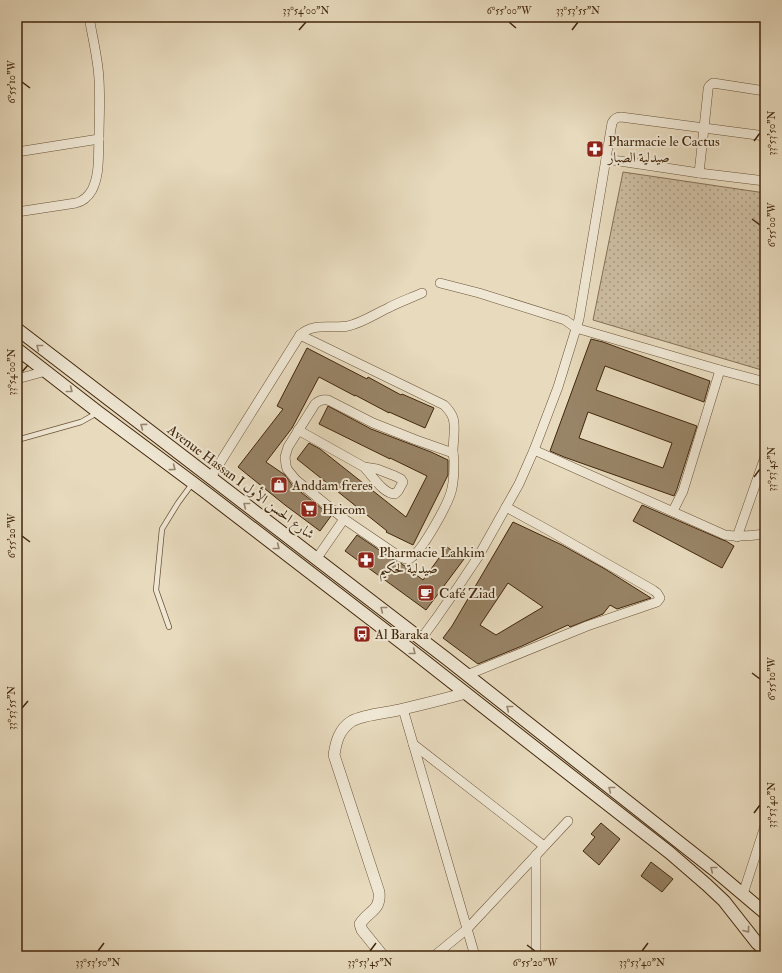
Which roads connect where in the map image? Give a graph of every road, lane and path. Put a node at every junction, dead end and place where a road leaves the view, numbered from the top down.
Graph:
1 (89, 17) edge
2 (765, 91) edge
3 (704, 128) junction
4 (765, 136) edge
5 (99, 139) junction
6 (17, 152) edge
7 (606, 159) junction
8 (699, 173) junction
9 (765, 181) edge
10 (17, 212) edge
11 (440, 283) dead end
12 (422, 293) dead end
13 (576, 328) junction
14 (17, 329) edge
15 (300, 334) junction
16 (17, 349) edge
17 (720, 370) junction
18 (46, 371) junction
19 (17, 379) edge
20 (765, 382) edge
21 (98, 412) junction
22 (298, 430) junction
23 (17, 440) edge
24 (534, 450) junction
25 (453, 453) junction
26 (765, 457) edge
27 (364, 467) dead end
28 (211, 477) junction
29 (193, 483) junction
30 (506, 507) junction
31 (673, 511) junction
32 (344, 519) junction
33 (765, 534) edge
34 (737, 537) junction
35 (317, 558) junction
36 (170, 627) dead end
37 (421, 639) junction
38 (467, 675) junction
39 (466, 693) junction
40 (403, 709) junction
41 (413, 744) junction
42 (568, 821) dead end
43 (765, 826) edge
44 (544, 846) junction
45 (536, 854) junction
46 (743, 894) junction
47 (730, 908) junction
48 (765, 913) edge
49 (467, 929) junction
50 (765, 950) edge
51 (383, 956) edge
52 (434, 956) edge
53 (475, 956) edge
54 (536, 956) edge

1 - 5 street
2 - 3 street
3 - 4 street
3 - 7 street
3 - 8 street
5 - 6 street
5 - 10 street
7 - 8 street
7 - 13 street
8 - 9 street
11 - 13 street
12 - 15 street
13 - 17 street
13 - 24 street
28 -> 14 main road, Avenue Hassan I شارع الحسن الأول
15 - 25 street
15 - 28 street
16 - 18 main road
17 - 20 street
17 - 31 street
18 - 19 street
18 -> 21 main road
21 - 23 lane
21 -> 29 main road
22 - 25 street
22 - 27 street
22 - 32 street
24 - 30 street
24 - 31 street
25 - 32 street
26 - 34 street
35 -> 28 main road, Avenue Hassan I شارع الحسن الأول
29 - 36 lane
29 -> 39 main road
30 - 37 street
30 - 38 street
31 - 34 street
32 - 35 street
33 - 34 street
37 -> 35 main road, Avenue Hassan I شارع الحسن الأول
37 - 38 main road, Avenue Hassan I شارع الحسن الأول
46 -> 38 main road, Avenue Hassan I شارع الحسن الأول
39 - 40 street
39 - 47 main road
40 - 41 street
40 - 51 street
41 - 44 street
41 - 49 street
42 - 44 street
43 - 46 street
44 - 45 street
45 - 49 street
45 - 54 street
46 - 47 main road
46 - 48 main road, Avenue Hassan I شارع الحسن الأول
47 -> 50 main road
49 - 52 street
49 - 53 street

